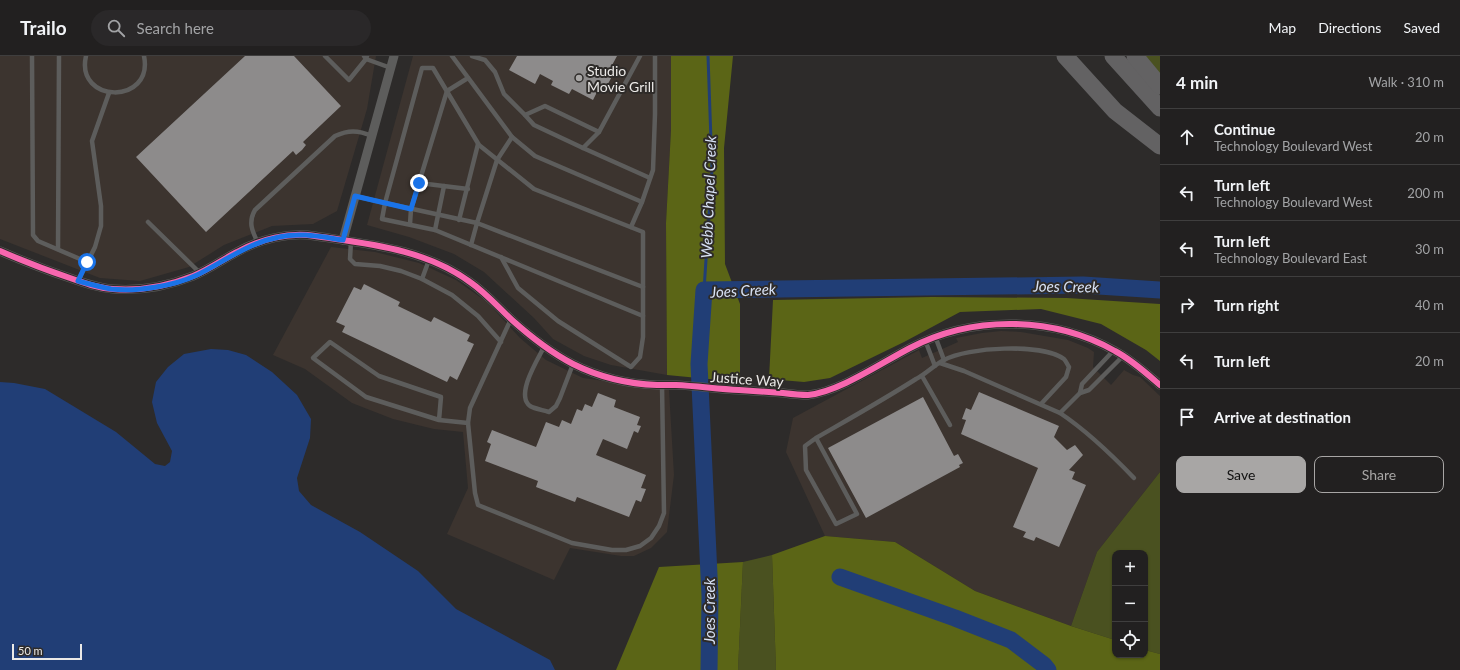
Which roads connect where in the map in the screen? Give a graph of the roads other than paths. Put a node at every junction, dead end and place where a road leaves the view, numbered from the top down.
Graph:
1 (32, 56) edge
2 (59, 56) edge
3 (86, 56) edge
4 (144, 56) edge
5 (325, 56) edge
6 (394, 56) edge
7 (452, 56) edge
8 (472, 56) edge
9 (640, 56) edge
10 (655, 56) edge
11 (1065, 56) edge
12 (1080, 56) edge
13 (1113, 56) edge
14 (1135, 56) edge
15 (366, 57) edge
16 (391, 68) junction
17 (468, 78) junction
18 (1160, 86) edge
19 (446, 91) junction
20 (109, 93) junction
21 (1160, 108) edge
22 (525, 115) junction
23 (599, 132) junction
24 (372, 136) junction
25 (512, 137) junction
26 (478, 144) junction
27 (1160, 145) edge
28 (583, 148) junction
29 (497, 160) junction
30 (650, 178) junction
31 (419, 183) junction
32 (444, 186) junction
33 (468, 189) junction
34 (355, 196) junction
35 (642, 202) junction
36 (385, 203) junction
37 (411, 209) junction
38 (439, 214) junction
39 (459, 220) junction
40 (148, 222) dead end
41 (477, 223) junction
42 (410, 224) junction
43 (631, 227) junction
44 (435, 230) junction
45 (347, 241) junction
46 (258, 243) junction
47 (471, 245) junction
48 (58, 249) junction
49 (0, 251) edge
50 (501, 257) junction
51 (429, 260) junction
52 (87, 262) junction
53 (200, 273) junction
54 (422, 279) junction
55 (78, 281) junction
56 (642, 286) junction
57 (642, 316) junction
58 (511, 319) junction
59 (935, 336) junction
60 (925, 340) junction
61 (501, 342) junction
62 (544, 347) junction
63 (1114, 350) junction
64 (1123, 356) junction
65 (942, 361) junction
66 (573, 364) junction
67 (935, 366) junction
68 (922, 376) junction
69 (1160, 385) edge
70 (662, 386) junction
71 (1080, 393) junction
72 (1041, 404) junction
73 (1060, 413) junction
74 (439, 420) junction
75 (468, 423) junction
76 (950, 425) dead end
77 (816, 438) junction
78 (1134, 478) dead end

1 - 48 lane
2 - 48 lane
3 - 20 lane
4 - 20 lane
5 - 15 lane
6 - 16 street
7 - 17 lane
8 - 22 lane
9 - 23 lane
10 - 30 lane
11 - 27 highway
12 - 27 highway
13 - 21 highway
14 - 18 highway
15 - 16 lane
16 - 24 street
17 - 19 lane
17 - 25 lane
19 - 26 lane
19 - 31 lane
19 - 36 lane
20 - 52 lane
22 - 23 lane
22 - 28 lane
23 - 28 lane
24 - 34 street
24 - 46 lane
25 - 29 lane
25 - 35 lane
26 - 29 lane
26 - 33 lane
28 - 30 lane
29 - 41 lane
29 - 43 lane
30 - 35 lane
31 - 32 lane
31 - 37 lane
32 - 33 lane
32 - 38 lane
33 - 39 lane
34 - 36 lane
34 - 45 street
35 - 43 lane
36 - 37 lane
36 - 42 lane
37 - 38 lane
37 - 42 lane
38 - 39 lane
38 - 44 lane
39 - 41 lane
40 - 53 lane
41 - 47 lane
41 - 56 lane
42 - 44 lane
43 - 56 lane
44 - 47 lane
45 - 46 street, Justice Way
45 - 51 street, Justice Way
45 - 54 lane
46 - 53 street, Justice Way
47 - 50 lane
48 - 52 lane
49 - 55 street, Justice Way
50 - 57 lane
50 - 57 lane
51 - 54 lane
51 - 58 street, Justice Way
52 - 55 lane
53 - 55 street, Justice Way
54 - 61 lane
56 - 57 lane
58 - 61 lane
58 - 62 street, Justice Way
59 - 60 street, Justice Way
59 - 63 street, Justice Way
59 - 65 lane
60 - 67 lane
60 - 70 street, Justice Way
61 - 75 lane
62 - 66 street, Justice Way
62 - 66 lane
63 - 64 street, Justice Way
63 - 71 lane
64 - 69 street, Justice Way
64 - 71 lane
65 - 67 lane
65 - 72 lane
65 - 72 lane
66 - 70 street, Justice Way
67 - 68 lane
68 - 76 lane
68 - 77 lane
70 - 75 lane
71 - 73 lane
72 - 73 lane
73 - 78 lane
74 - 74 lane
74 - 75 lane
77 - 77 lane

